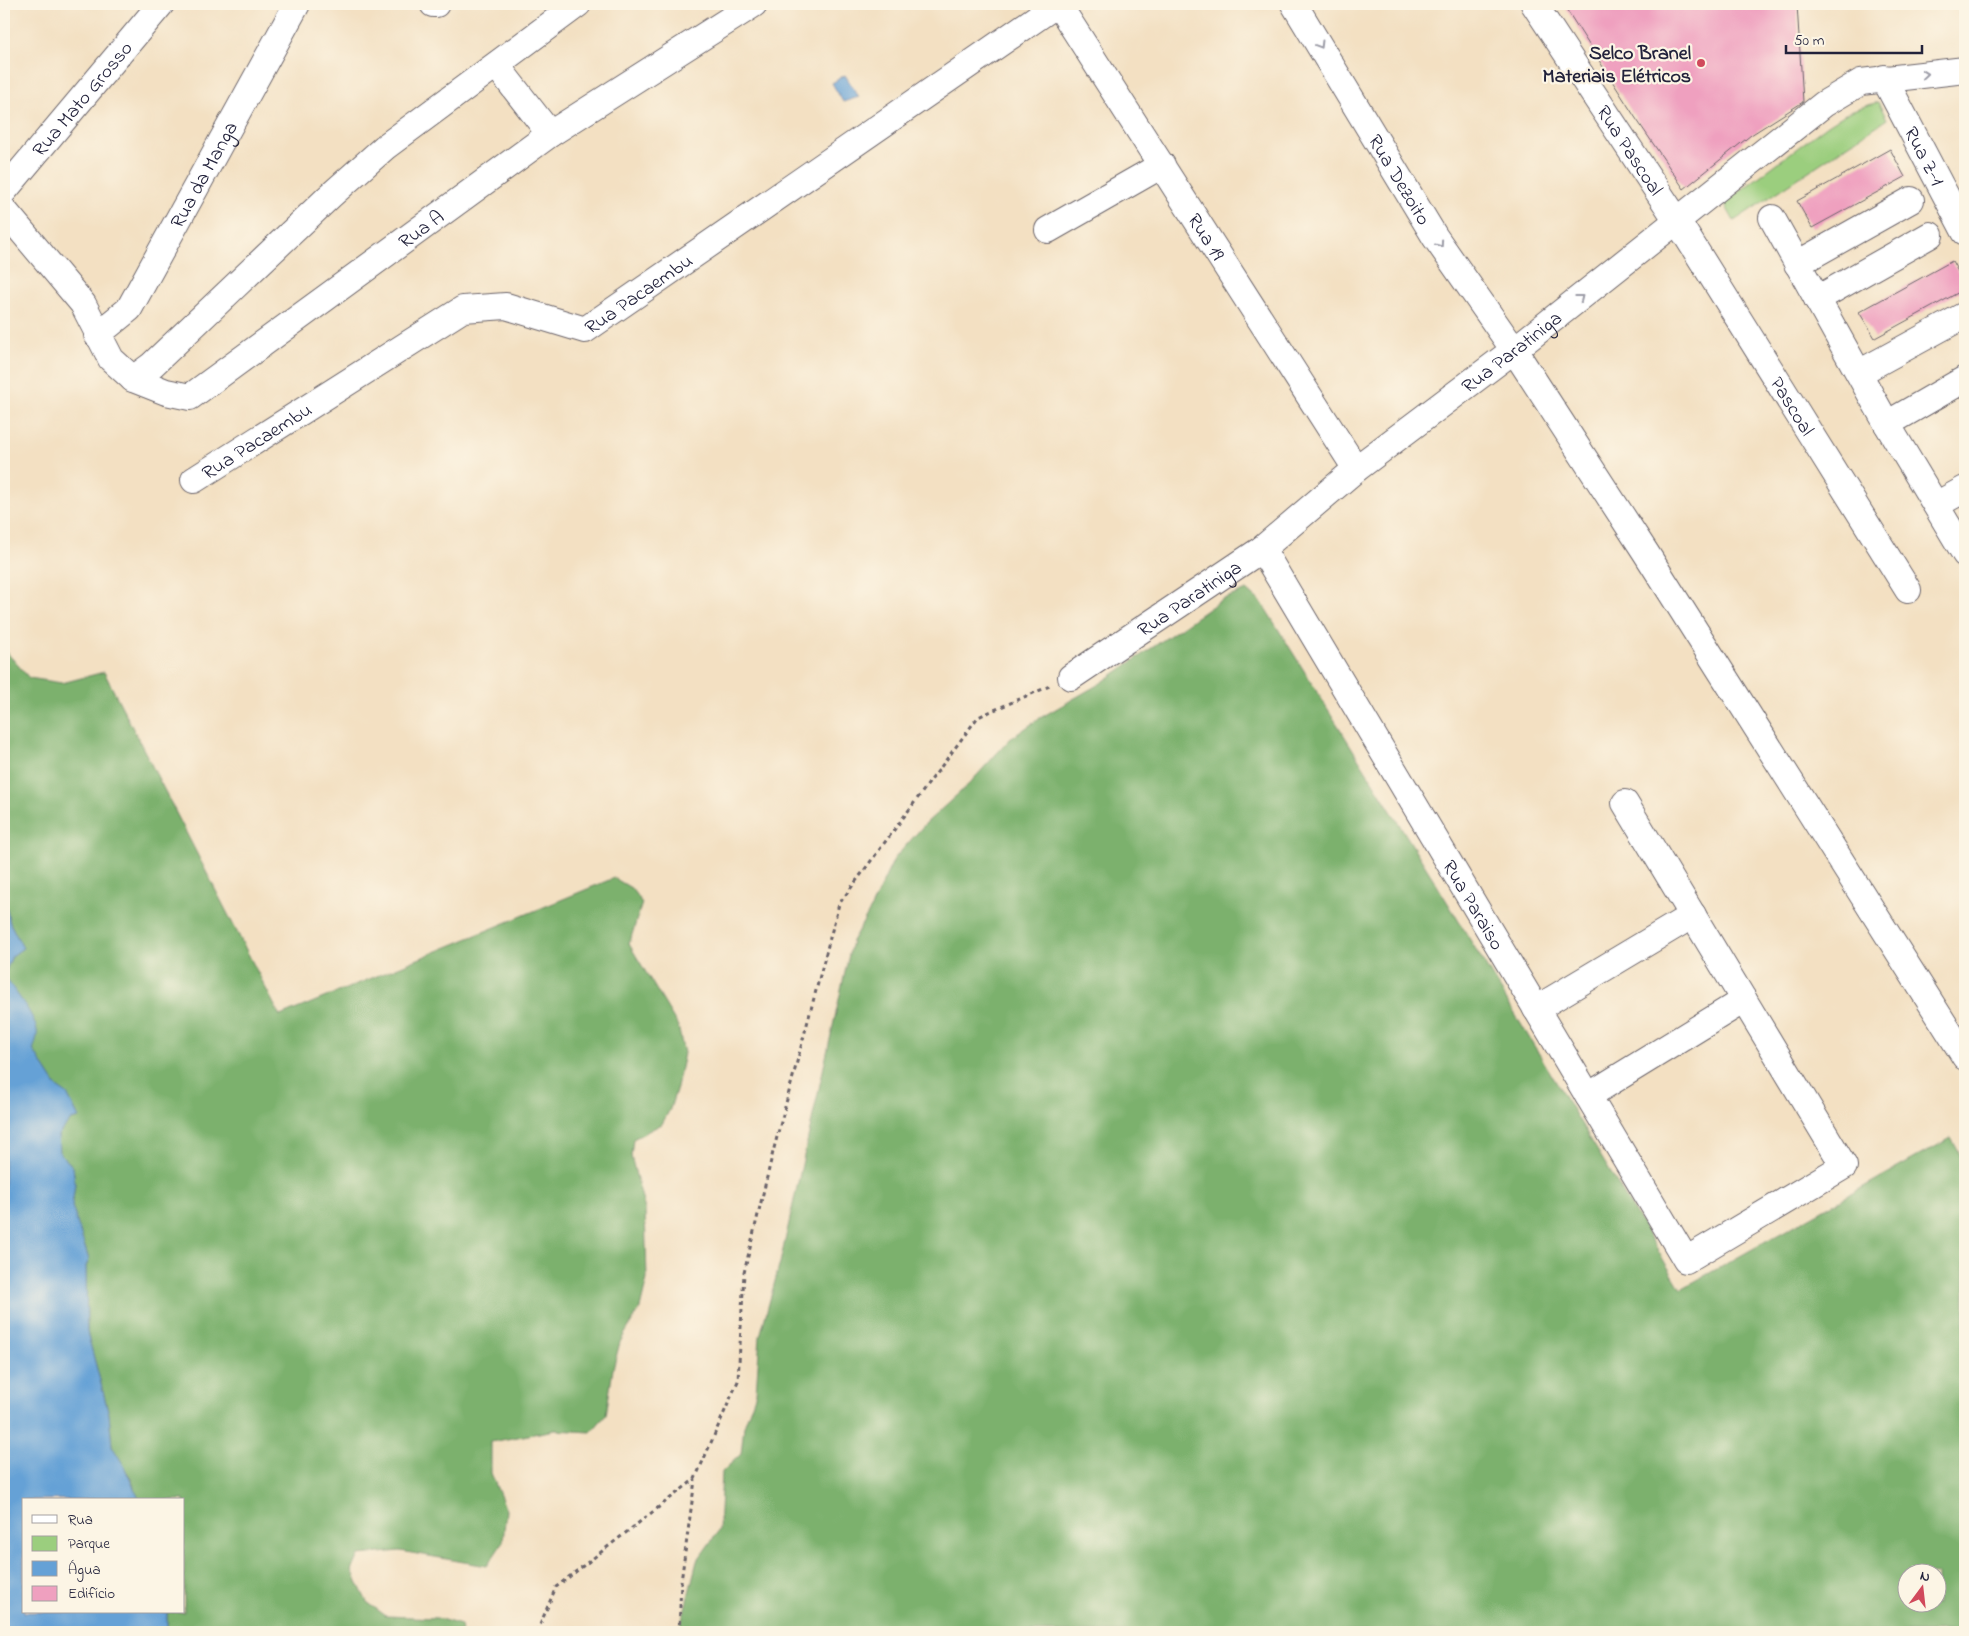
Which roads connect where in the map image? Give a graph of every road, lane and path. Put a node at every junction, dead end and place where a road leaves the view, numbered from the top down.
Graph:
1 (161, 4) edge
2 (297, 4) edge
3 (578, 4) edge
4 (754, 4) edge
5 (1058, 4) edge
6 (1294, 4) edge
7 (1534, 4) edge
8 (497, 66) junction
9 (1965, 70) edge
10 (1884, 78) junction
11 (550, 134) junction
12 (1162, 165) junction
13 (4, 191) edge
14 (1911, 200) dead end
15 (4, 210) edge
16 (1772, 218) dead end
17 (1678, 222) junction
18 (1048, 230) dead end
19 (1965, 232) edge
20 (1930, 235) dead end
21 (1797, 264) junction
22 (1817, 299) junction
23 (1965, 315) edge
24 (97, 335) junction
25 (1514, 350) junction
26 (1859, 373) junction
27 (133, 379) junction
28 (1965, 379) edge
29 (1887, 424) junction
30 (1356, 469) junction
31 (194, 480) dead end
32 (1965, 489) edge
33 (1936, 505) junction
34 (1262, 549) junction
35 (1965, 554) edge
36 (1908, 590) dead end
37 (1071, 677) joint
38 (1625, 803) dead end
39 (1692, 915) junction
40 (1744, 1000) junction
41 (1536, 1009) junction
42 (1965, 1057) edge
43 (1588, 1096) junction
44 (695, 1479) junction
45 (537, 1632) edge
46 (678, 1632) edge

1 - 13 street, Rua Mato Grosso
2 - 24 street, Rua da Manga
3 - 8 street
4 - 11 street, Rua A
5 - 12 street, Rua 19
5 - 31 street, Rua Pacaembu
6 -> 25 street, Rua Dezoito
7 - 17 street, Rua Pascoal
8 - 11 street
8 - 27 street
10 -> 9 street, Rua Paratiniga
10 - 17 street, Rua Paratiniga
10 - 19 street, Rua Z-1
11 - 27 street, Rua A
12 - 18 street
12 - 30 street, Rua 19
14 - 21 street
15 - 24 street, Rua A
16 - 21 street
25 -> 17 street, Rua Paratiniga
17 - 36 street, Pascoal
20 - 22 street
21 - 22 street
22 - 26 street
23 - 26 street
24 - 27 street, Rua A
25 - 30 street, Rua Paratiniga
25 - 42 street, Rua Dezoito
26 - 29 street
28 - 29 street
29 - 33 street
30 - 34 street, Rua Paratiniga
32 - 33 street
33 - 35 street
34 - 37 street, Rua Paratiniga
34 - 41 street, Rua Paraiso
37 - 44 path
38 - 39 street
39 - 40 street
39 - 41 street
40 - 43 street
40 - 43 street, Rua Paraiso
41 - 43 street, Rua Paraiso
44 - 45 path
44 - 46 path

